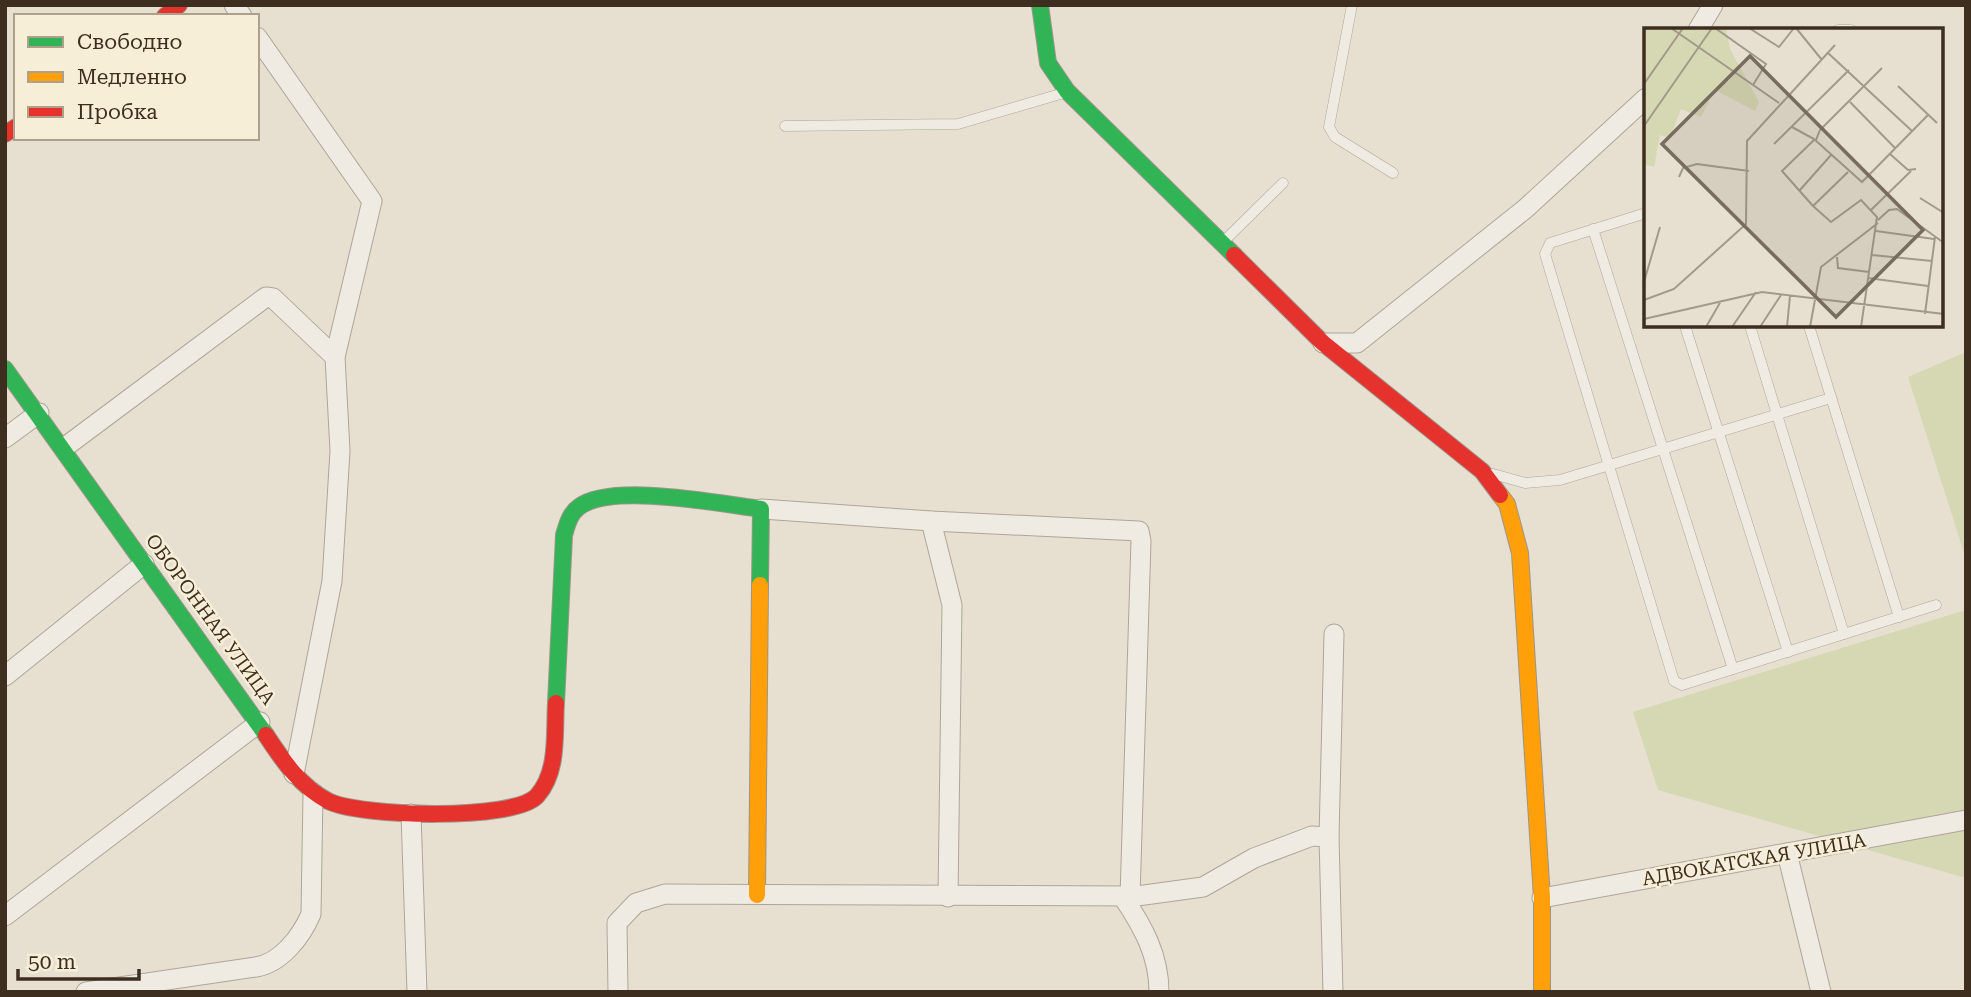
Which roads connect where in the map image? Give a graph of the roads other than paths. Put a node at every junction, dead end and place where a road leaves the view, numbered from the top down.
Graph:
1 (1040, 5) edge
2 (1352, 5) edge
3 (1713, 5) edge
4 (1699, 28) edge
5 (259, 40) edge
6 (1067, 92) junction
7 (1644, 100) edge
8 (785, 126) dead end
9 (1393, 173) dead end
10 (1283, 183) dead end
11 (1644, 213) edge
12 (1593, 229) junction
13 (1222, 244) junction
14 (1685, 327) edge
15 (1750, 327) edge
16 (1809, 327) edge
17 (1323, 343) junction
18 (335, 357) junction
19 (5, 369) edge
20 (1831, 398) junction
21 (39, 413) junction
22 (1777, 414) junction
23 (1719, 432) junction
24 (5, 438) edge
25 (65, 447) junction
26 (1663, 449) junction
27 (1609, 467) junction
28 (1482, 471) junction
29 (761, 509) junction
30 (931, 522) junction
31 (144, 564) junction
32 (1936, 605) dead end
33 (1899, 617) junction
34 (1334, 634) dead end
35 (1844, 634) junction
36 (1788, 652) junction
37 (1733, 669) junction
38 (5, 676) edge
39 (260, 722) junction
40 (294, 774) junction
41 (313, 793) junction
42 (411, 814) junction
43 (1966, 820) edge
44 (1329, 837) junction
45 (1787, 853) junction
46 (757, 895) junction
47 (948, 897) junction
48 (1127, 897) junction
49 (1542, 898) junction
50 (5, 916) edge
51 (86, 992) edge
52 (416, 992) edge
53 (618, 992) edge
54 (1159, 992) edge
55 (1333, 992) edge
56 (1542, 992) edge
57 (1821, 992) edge

1 - 6 street
2 - 9 lane
3 - 4 street
5 - 18 street
6 - 8 lane
6 - 13 street
7 - 17 street
10 - 13 lane
11 - 12 lane
12 - 26 lane
12 - 27 lane
13 - 17 street
14 - 23 lane
15 - 22 lane
16 - 20 lane
17 - 28 street
18 - 25 street
18 - 40 street
19 - 21 street, ОБОРОННАЯ УЛИЦА
20 - 22 lane
20 - 33 lane
21 - 24 street
21 - 25 street, ОБОРОННАЯ УЛИЦА
22 - 23 lane
22 - 35 lane
23 - 26 lane
23 - 36 lane
25 - 31 street, ОБОРОННАЯ УЛИЦА
26 - 27 lane
26 - 37 lane
27 - 28 lane
27 - 37 lane
28 - 49 street
29 - 30 street
29 - 42 street, ОБОРОННАЯ УЛИЦА
29 - 46 street
30 - 47 street
30 - 48 street
31 - 38 street
31 - 39 street, ОБОРОННАЯ УЛИЦА
32 - 33 lane
33 - 35 lane
34 - 44 street
35 - 36 lane
36 - 37 lane
39 - 40 street, ОБОРОННАЯ УЛИЦА
39 - 50 street
40 - 41 street, ОБОРОННАЯ УЛИЦА
41 - 42 street, ОБОРОННАЯ УЛИЦА
41 - 51 street
42 - 52 street
43 - 45 street, АДВОКАТСКАЯ УЛИЦА
44 - 48 street
44 - 55 street
45 - 49 street, АДВОКАТСКАЯ УЛИЦА
45 - 57 street
46 - 47 street
46 - 53 street
47 - 48 street
48 - 54 street
49 - 56 street

